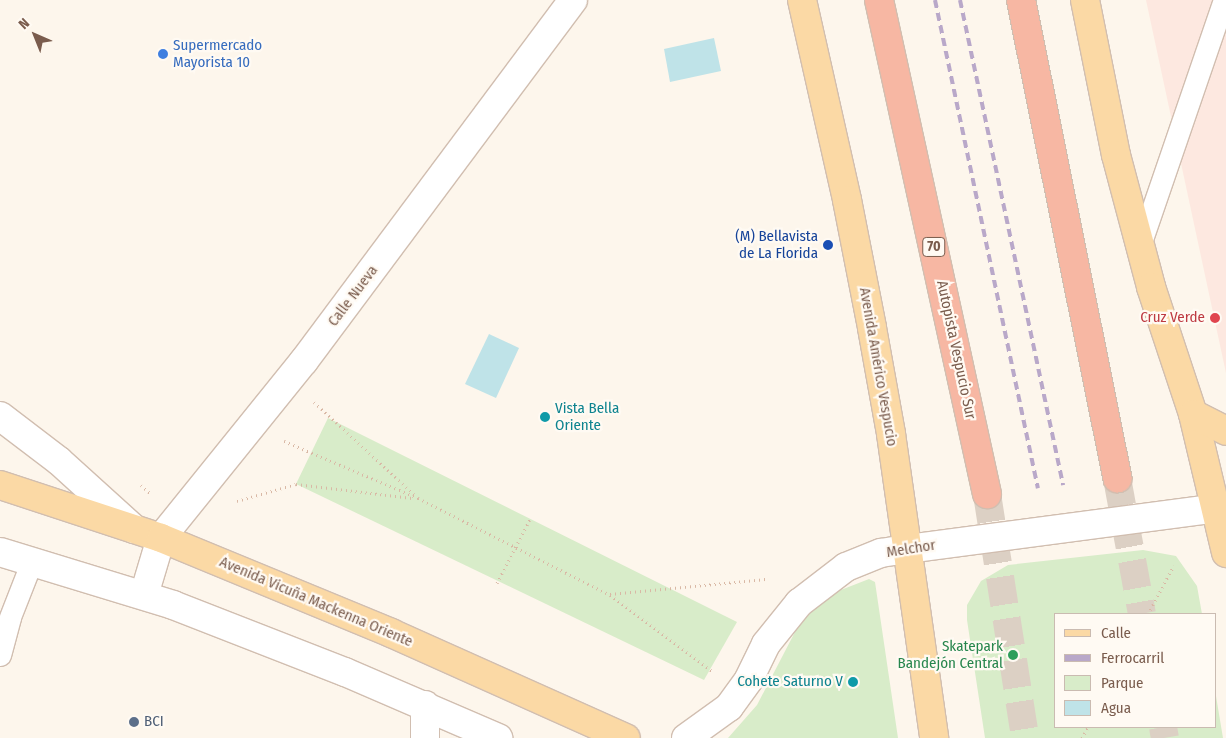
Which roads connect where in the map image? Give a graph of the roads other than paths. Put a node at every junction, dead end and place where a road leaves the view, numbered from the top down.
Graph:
1 (573, 0) edge
2 (802, 0) edge
3 (879, 0) edge
4 (1021, 0) edge
5 (1084, 0) edge
6 (1224, 0) edge
7 (1140, 245) junction
8 (1193, 414) junction
9 (0, 416) edge
10 (1226, 432) edge
11 (1117, 478) tunnel mouth
12 (0, 485) edge
13 (987, 494) tunnel mouth
14 (1221, 508) edge
15 (134, 529) junction
16 (161, 538) junction
17 (907, 549) junction
18 (0, 552) edge
19 (1226, 553) edge
20 (32, 561) junction
21 (144, 595) junction
22 (0, 655) edge
23 (425, 705) junction
24 (425, 738) edge
25 (498, 738) edge
26 (626, 738) edge
27 (686, 738) edge
28 (934, 738) edge

1 - 16 street, Calle Nueva
2 - 17 main road, Avenida Américo Vespucio
3 - 13 highway, Autopista Vespucio Sur / 70
4 - 11 highway
5 - 7 main road
6 - 7 lane
7 - 8 main road
8 - 10 main road
8 - 14 main road
9 - 15 street
12 - 15 main road, Avenida Vicuña Mackenna Oriente
14 - 17 street, Melchor
14 - 19 main road
15 - 16 main road, Avenida Vicuña Mackenna Oriente
16 - 21 street, Calle Nueva
16 - 26 main road, Avenida Vicuña Mackenna Oriente
17 - 27 street, Melchor
17 - 28 main road, Avenida Américo Vespucio
18 - 20 street
20 - 21 street
20 - 22 lane
21 - 23 street
23 - 24 street
23 - 25 street

